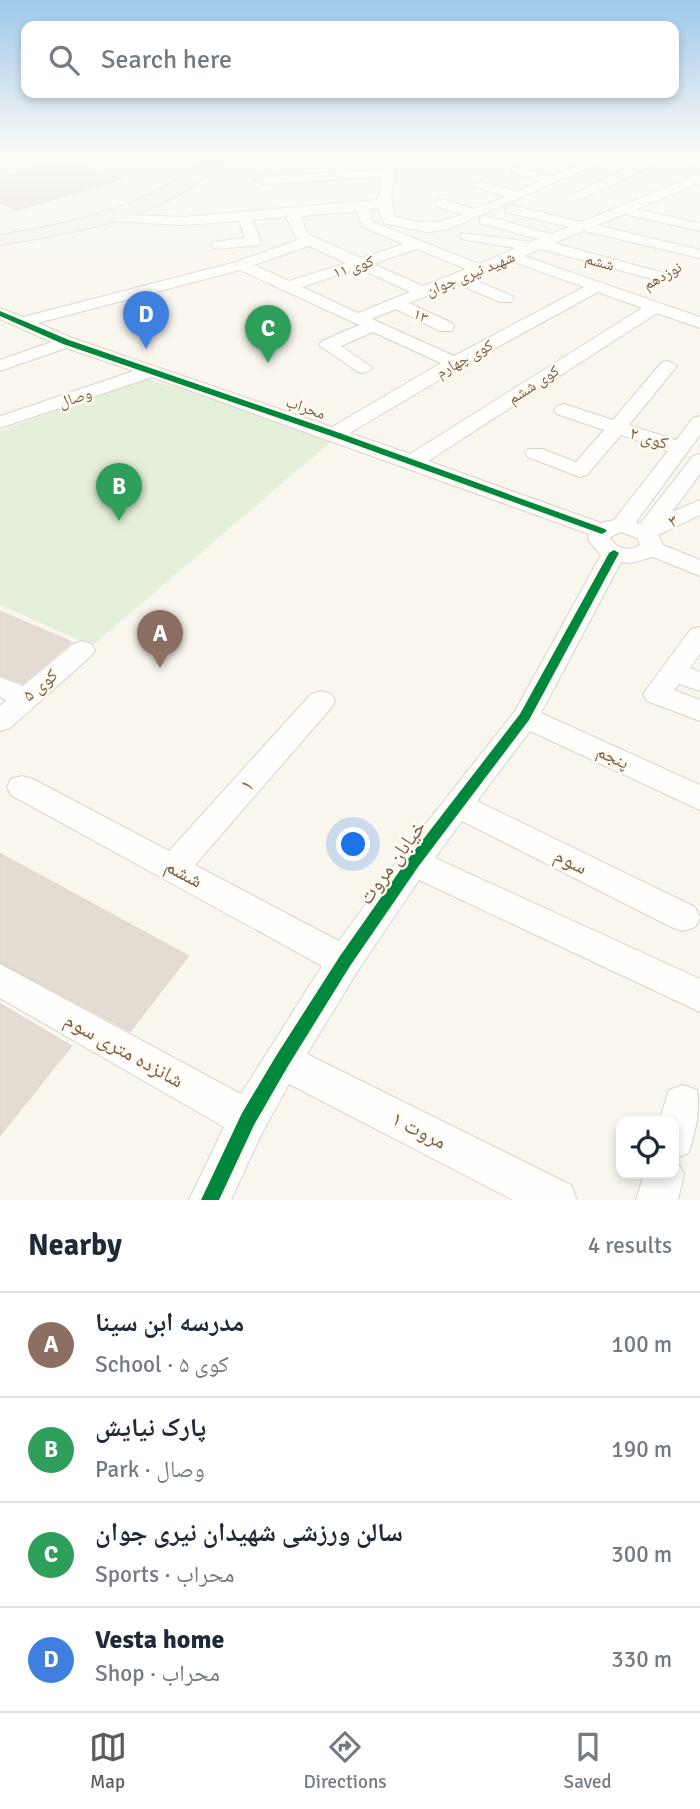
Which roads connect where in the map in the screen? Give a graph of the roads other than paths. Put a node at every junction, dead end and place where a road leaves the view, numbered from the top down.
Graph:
1 (103, 210) edge
2 (129, 210) edge
3 (270, 210) edge
4 (314, 210) edge
5 (363, 210) edge
6 (385, 210) edge
7 (460, 210) edge
8 (496, 210) edge
9 (535, 210) edge
10 (574, 210) edge
11 (623, 210) joint
12 (291, 212) junction
13 (271, 214) junction
14 (109, 217) junction
15 (244, 217) junction
16 (480, 217) junction
17 (604, 218) junction
18 (407, 225) junction
19 (57, 227) junction
20 (581, 227) junction
21 (700, 227) edge
22 (0, 232) edge
23 (386, 232) junction
24 (466, 236) dead end
25 (0, 240) edge
26 (309, 240) junction
27 (542, 243) junction
28 (218, 245) dead end
29 (416, 245) junction
30 (699, 254) edge
31 (510, 257) junction
32 (602, 262) junction
33 (359, 264) junction
34 (241, 265) junction
35 (479, 269) junction
36 (669, 270) junction
37 (457, 278) junction
38 (572, 278) junction
39 (289, 286) junction
40 (596, 287) junction
41 (423, 292) junction
42 (623, 296) junction
43 (506, 299) dead end
44 (396, 303) junction
45 (655, 307) junction
46 (7, 318) edge
47 (365, 323) junction
48 (695, 324) edge
49 (446, 327) dead end
50 (66, 342) junction
51 (455, 363) junction
52 (0, 366) edge
53 (668, 366) dead end
54 (364, 368) dead end
55 (150, 372) junction
56 (564, 410) dead end
57 (0, 422) edge
58 (700, 422) edge
59 (617, 428) junction
60 (334, 434) junction
61 (681, 448) junction
62 (535, 453) dead end
63 (700, 460) edge
64 (412, 462) junction
65 (700, 507) edge
66 (612, 536) junction
67 (648, 540) junction
68 (700, 569) edge
69 (700, 635) edge
70 (82, 650) dead end
71 (673, 671) junction
72 (700, 682) edge
73 (12, 692) edge
74 (321, 701) dead end
75 (700, 711) edge
76 (525, 717) junction
77 (0, 721) edge
78 (22, 787) dead end
79 (700, 797) edge
80 (458, 805) junction
81 (413, 863) junction
82 (173, 868) junction
83 (683, 917) dead end
84 (345, 961) junction
85 (0, 980) edge
86 (700, 996) edge
87 (282, 1061) junction
88 (248, 1119) junction
89 (663, 1179) edge
90 (209, 1200) edge
91 (556, 1200) edge
92 (657, 1200) edge

1 - 19 main road
2 - 14 main road
3 - 13 street
4 - 12 street
5 - 23 street
6 - 18 street
7 - 16 street
8 - 16 street
9 - 20 street
10 - 17 street
11 - 17 street, شهید نیری جوان
11 - 21 street
12 - 13 street
12 - 26 street
13 - 15 street
14 - 15 street
14 - 19 main road
15 - 28 street
16 - 18 street
16 - 27 street
17 - 20 street, شهید نیری جوان
18 - 23 street
19 - 22 main road
19 - 25 main road
20 - 27 street, شهید نیری جوان
20 - 30 street
23 - 29 street
24 - 27 street
26 - 33 street
26 - 34 street
27 - 31 street, شهید نیری جوان
27 - 32 street, ششم
29 - 33 street, کوی ۱۱
29 - 35 street
30 - 36 street, نوزدهم
31 - 35 street, شهید نیری جوان
31 - 38 street
32 - 36 street, ششم
32 - 38 street
33 - 39 street, کوی ۱۱
33 - 41 street
34 - 39 street
34 - 46 street
35 - 37 street, شهید نیری جوان
36 - 42 street, نوزدهم
37 - 41 street, شهید نیری جوان
37 - 43 street
38 - 40 street
39 - 47 street
40 - 42 street
40 - 51 street, کوی چهارم
41 - 44 street, شهید نیری جوان
42 - 45 street
44 - 47 street, شهید نیری جوان
44 - 49 street, ۱۳
45 - 48 street
45 - 64 street, کوی ششم
46 - 50 street, محراب
47 - 51 street
47 - 54 street, شهید نیری جوان
50 - 52 street
50 - 55 street, محراب
51 - 60 street, کوی چهارم
53 - 59 street
55 - 57 street, وصال
55 - 60 street, محراب
56 - 59 street, کوی ۲
58 - 61 street, خیابان مروت
59 - 61 street, کوی ۲
59 - 62 street
60 - 64 street, محراب
61 - 66 street, خیابان مروت
63 - 67 street
64 - 66 street, محراب
65 - 67 street, ۳
66 - 67 street, محراب
66 - 76 street, خیابان مروت
67 - 68 street
69 - 71 street
70 - 73 street, کوی ۵
71 - 72 street
71 - 75 street
73 - 77 street, کوی ۵
74 - 82 street, ۱
76 - 79 street, پنجم
76 - 80 street, خیابان مروت
78 - 82 street, ششم
80 - 81 street, خیابان مروت
80 - 83 street, سوم
81 - 84 street, خیابان مروت
81 - 86 street
82 - 84 street, ششم
84 - 87 street, خیابان مروت
85 - 88 street, شانزده متری سوم
87 - 88 street, خیابان مروت
87 - 91 street, مروت ۱
88 - 90 street, خیابان مروت
89 - 92 street

